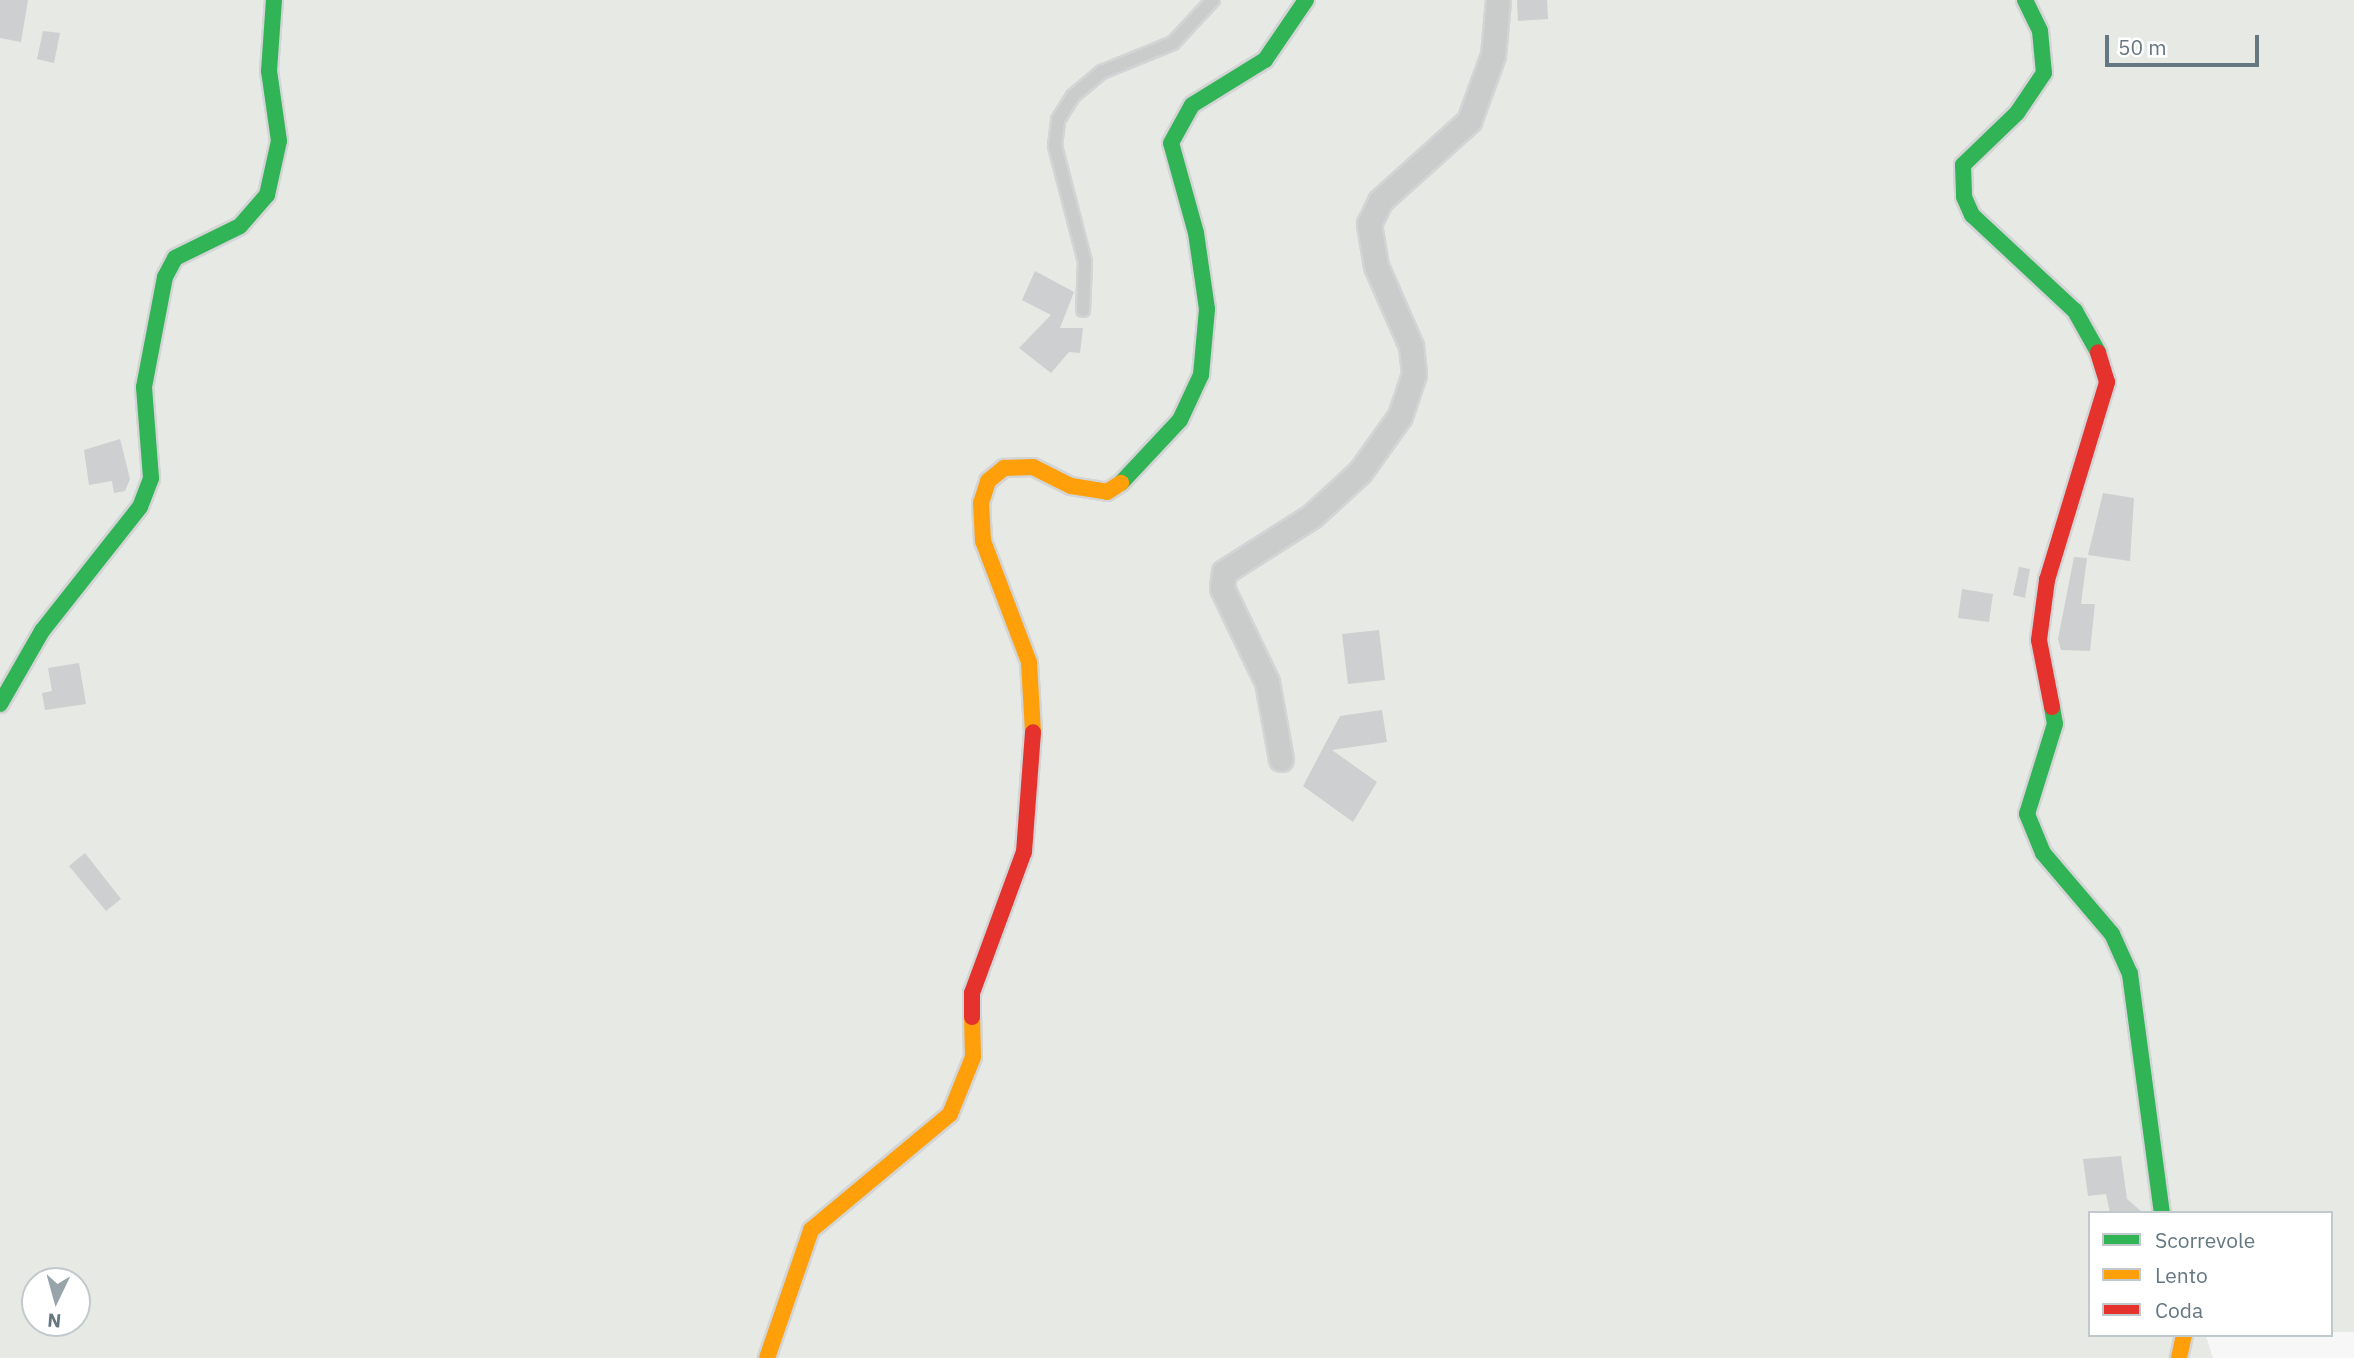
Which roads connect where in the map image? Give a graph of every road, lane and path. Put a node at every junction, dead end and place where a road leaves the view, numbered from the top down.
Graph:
1 (274, 0) edge
2 (1213, 0) edge
3 (1306, 0) edge
4 (1499, 0) edge
5 (2025, 0) edge
6 (1083, 310) dead end
7 (0, 704) edge
8 (1281, 759) dead end
9 (2162, 1211) edge
10 (2184, 1337) edge
11 (767, 1358) edge
12 (2179, 1358) edge

1 - 7 street
2 - 6 lane
3 - 11 street
4 - 8 street
5 - 9 street
10 - 12 street

